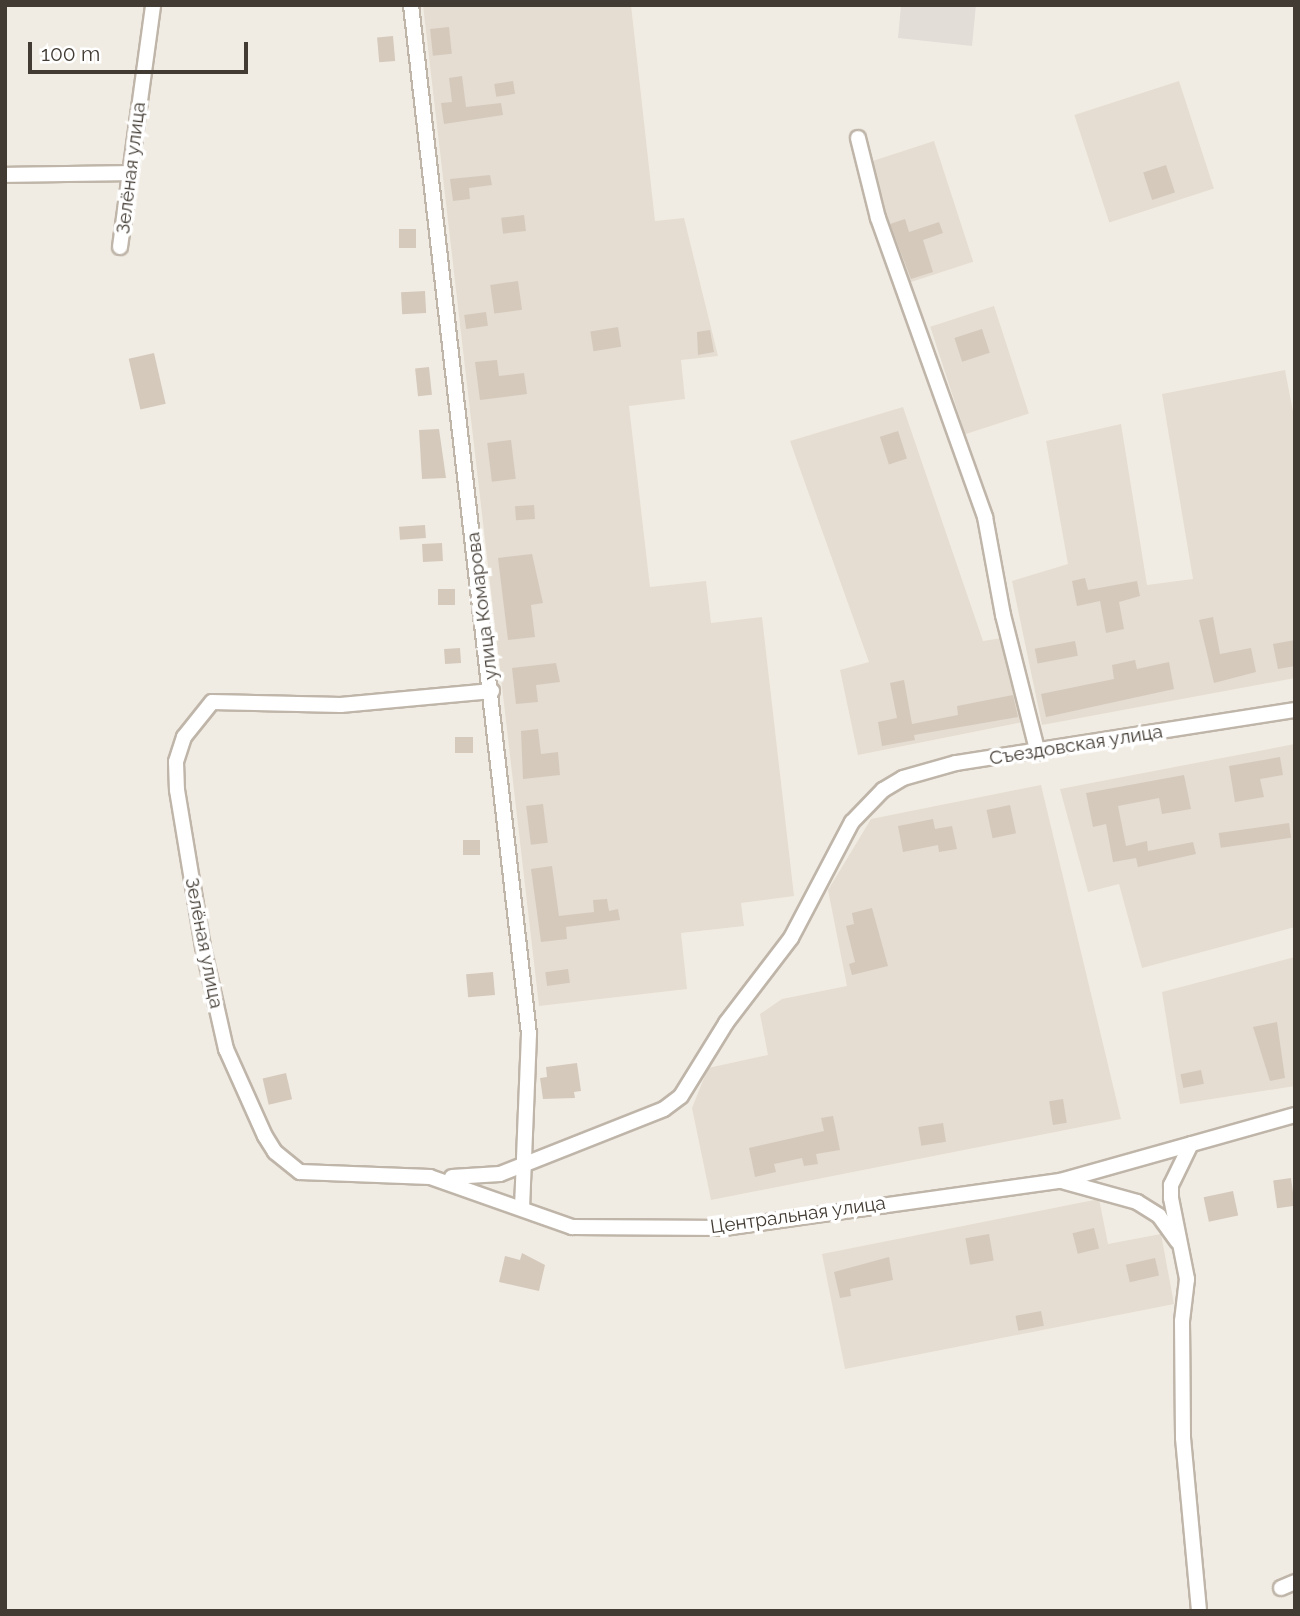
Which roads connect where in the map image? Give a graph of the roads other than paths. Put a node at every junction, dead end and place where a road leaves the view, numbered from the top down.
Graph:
1 (153, 5) edge
2 (411, 5) edge
3 (858, 138) dead end
4 (128, 173) junction
5 (5, 175) edge
6 (120, 247) dead end
7 (492, 691) junction
8 (1295, 710) edge
9 (1038, 753) junction
10 (1295, 1115) edge
11 (1191, 1144) junction
12 (524, 1161) junction
13 (300, 1172) joint
14 (430, 1177) junction
15 (1060, 1181) junction
16 (522, 1208) junction
17 (1183, 1248) junction
18 (1199, 1611) edge

1 - 4 street, Зелёная улица
2 - 7 street, улица Комарова
3 - 9 street
4 - 5 street
4 - 6 street, Зелёная улица
7 - 12 street, улица Комарова
7 - 13 street, Зелёная улица
8 - 9 street, Съездовская улица
9 - 12 street, Съездовская улица
10 - 11 street, Центральная улица
11 - 15 street, Центральная улица
11 - 17 street
12 - 14 street, Съездовская улица
12 - 16 street, улица Комарова
13 - 14 street, Центральная улица
14 - 16 street, Центральная улица
15 - 16 street, Центральная улица
15 - 17 street
17 - 18 street

